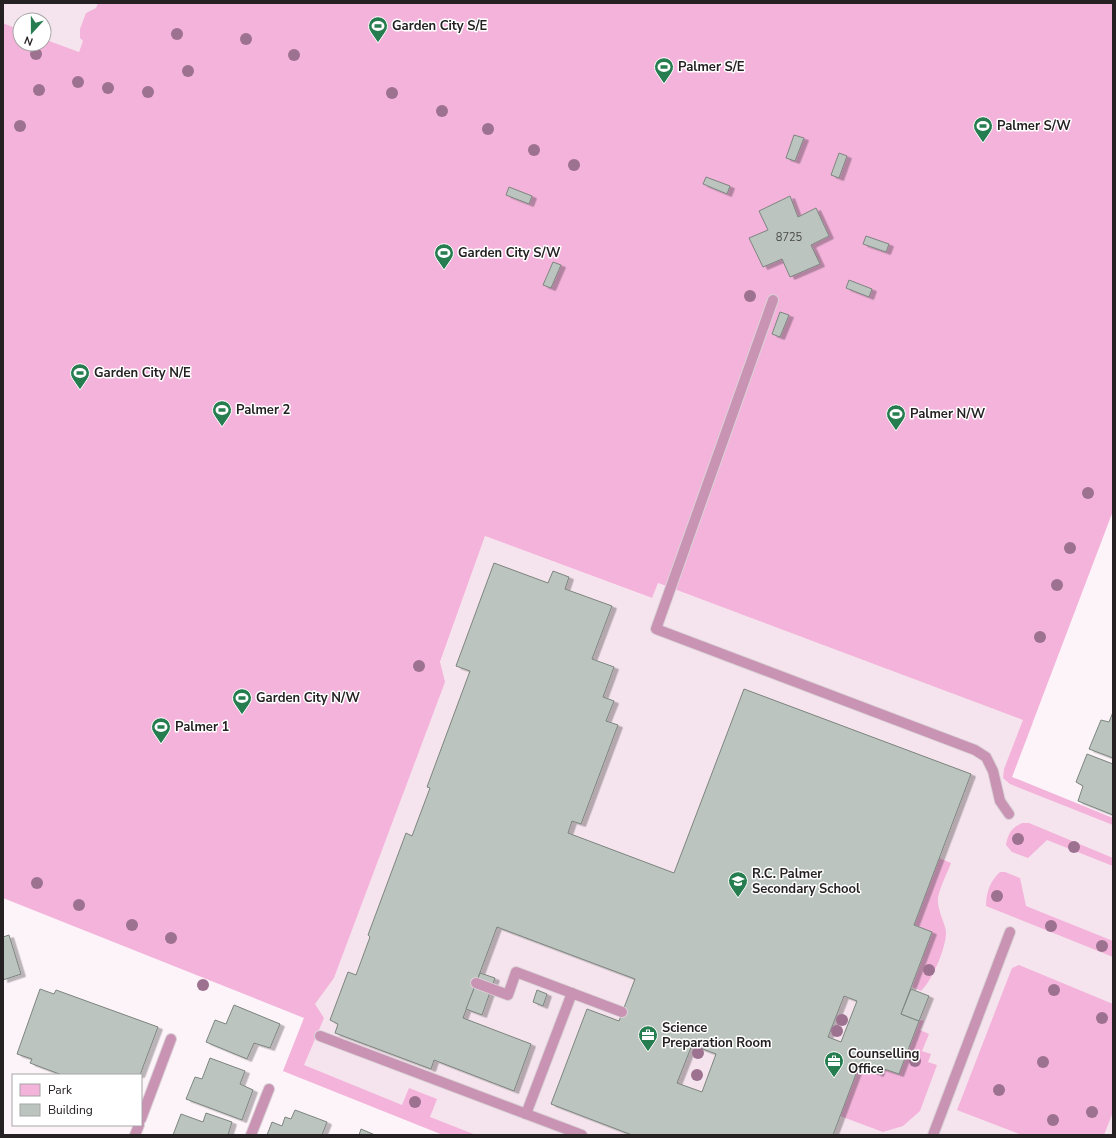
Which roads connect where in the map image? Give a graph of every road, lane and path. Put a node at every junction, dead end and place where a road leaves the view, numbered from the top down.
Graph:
1 (773, 300) dead end
2 (1010, 814) dead end
3 (1010, 932) dead end
4 (476, 983) dead end
5 (572, 993) junction
6 (622, 1012) dead end
7 (320, 1036) dead end
8 (171, 1039) dead end
9 (269, 1089) dead end
10 (526, 1114) junction
11 (142, 1115) edge
12 (251, 1135) edge
13 (582, 1135) edge
14 (933, 1135) edge

1 - 2 lane
3 - 14 lane
4 - 5 lane
5 - 6 lane
5 - 10 lane
7 - 10 lane
8 - 11 lane
9 - 12 lane
10 - 13 lane

